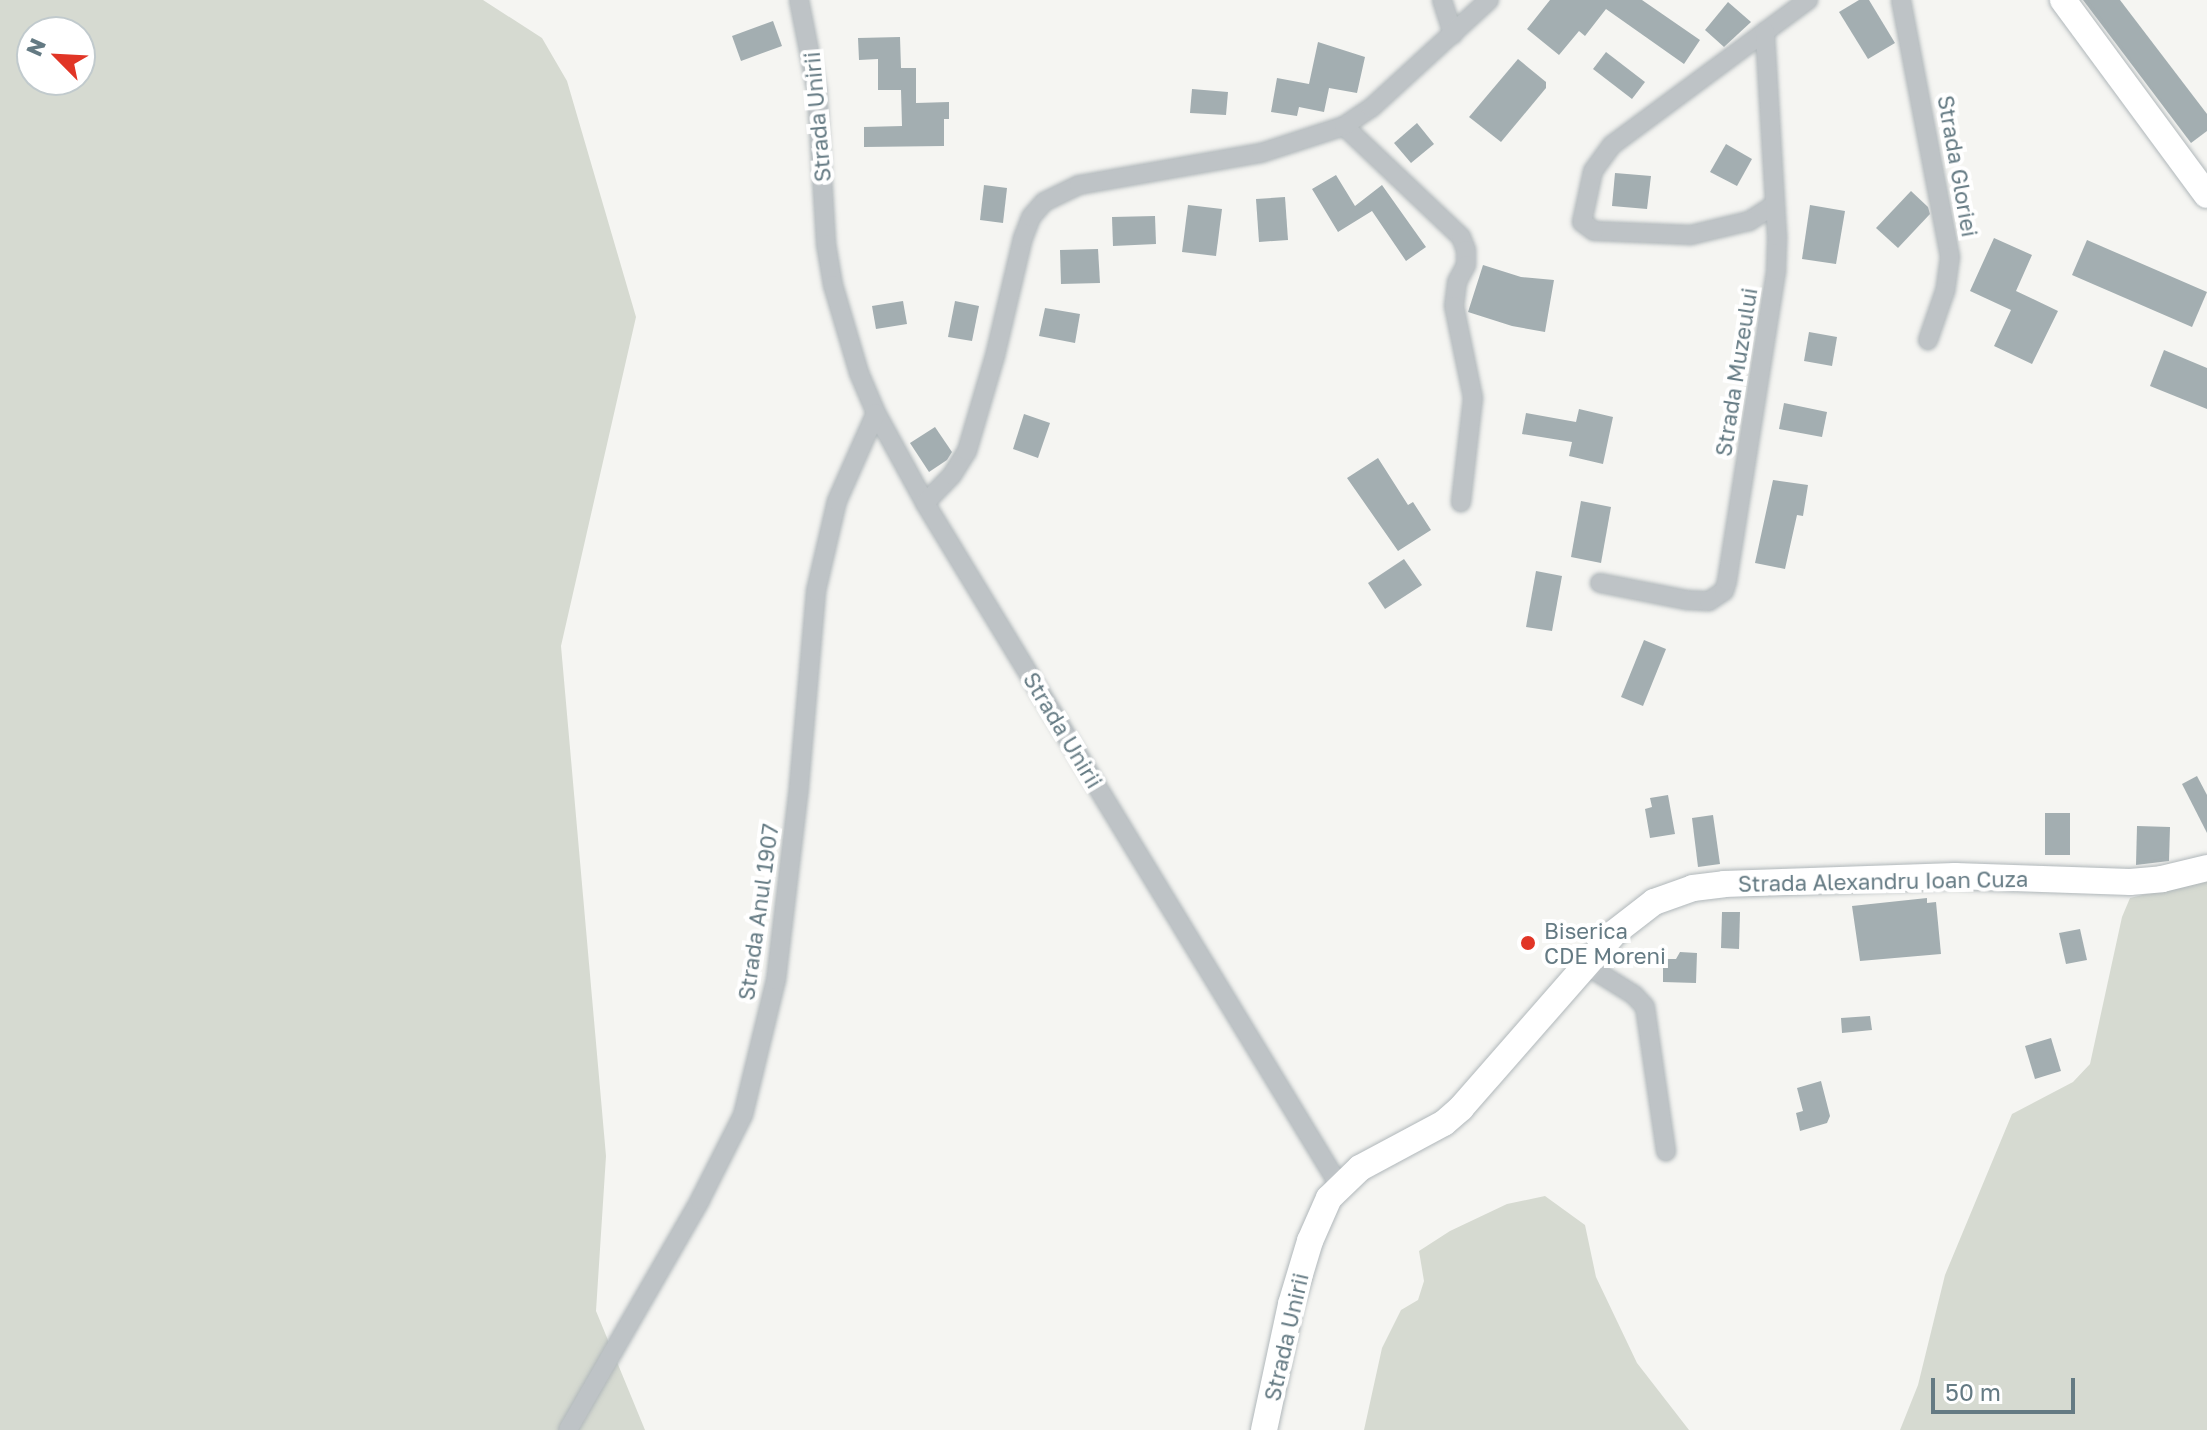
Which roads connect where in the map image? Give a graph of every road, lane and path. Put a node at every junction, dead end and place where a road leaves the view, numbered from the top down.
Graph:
1 (799, 0) edge
2 (1442, 0) edge
3 (1489, 0) edge
4 (1808, 0) edge
5 (1901, 0) edge
6 (2063, 0) edge
7 (1765, 31) junction
8 (1453, 34) junction
9 (1344, 126) junction
10 (2207, 195) edge
11 (1774, 205) junction
12 (1928, 340) dead end
13 (876, 413) junction
14 (1461, 502) dead end
15 (925, 503) junction
16 (1600, 583) dead end
17 (2207, 868) edge
18 (1586, 965) junction
19 (1666, 1151) dead end
20 (1339, 1185) junction
21 (568, 1430) edge
22 (1264, 1430) edge

1 - 13 street, Strada Unirii
2 - 8 street
3 - 8 street
4 - 7 street
5 - 12 street, Strada Gloriei
6 - 10 main road
7 - 11 street, Strada Muzeului
7 - 11 street
8 - 9 street
9 - 14 street
9 - 15 street
11 - 16 street, Strada Muzeului
13 - 15 street, Strada Unirii
13 - 21 street, Strada Anul 1907
15 - 20 street, Strada Unirii
17 - 18 main road, Strada Alexandru Ioan Cuza
18 - 19 street
18 - 20 main road, Strada Alexandru Ioan Cuza
20 - 22 main road, Strada Unirii

